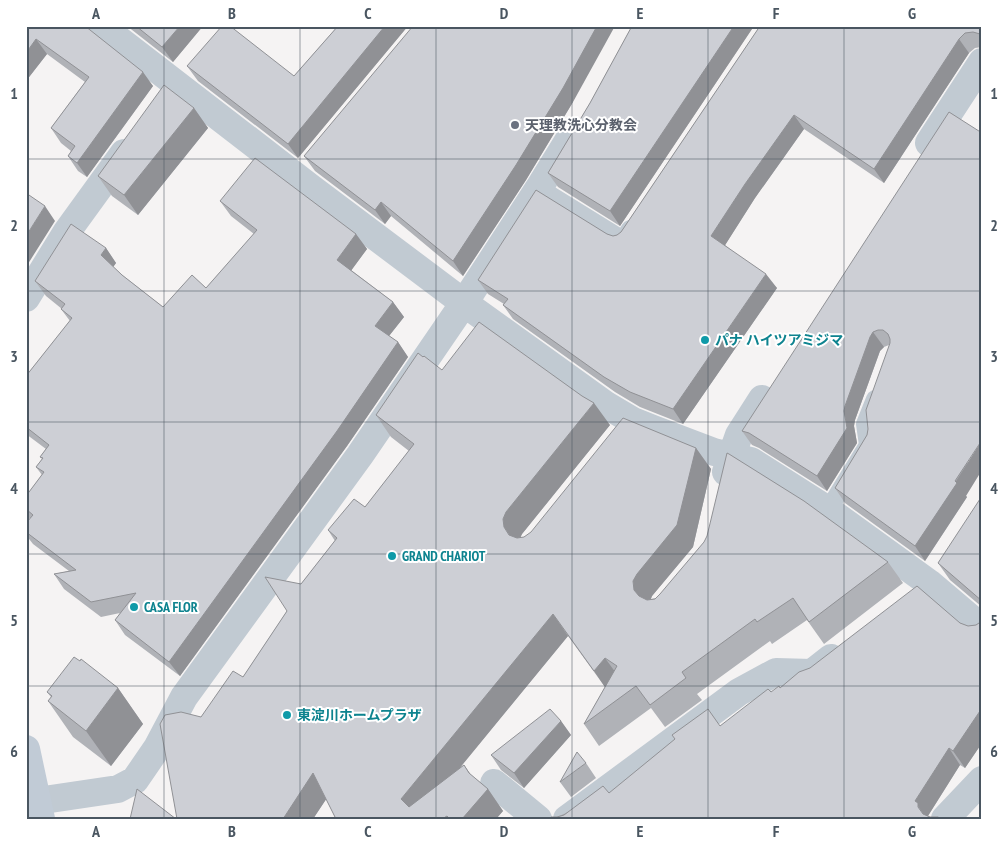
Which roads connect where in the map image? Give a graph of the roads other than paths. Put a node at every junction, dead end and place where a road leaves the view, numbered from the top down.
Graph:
1 (101, 26) edge
2 (193, 62) edge
3 (982, 62) edge
4 (169, 91) junction
5 (582, 118) edge
6 (140, 131) edge
7 (916, 162) edge
8 (539, 188) junction
9 (639, 216) edge
10 (26, 298) edge
11 (464, 303) junction
12 (777, 377) edge
13 (881, 381) edge
14 (731, 456) junction
15 (720, 498) edge
16 (828, 510) junction
17 (945, 559) edge
18 (929, 583) junction
19 (906, 601) edge
20 (982, 628) edge
21 (851, 643) edge
22 (26, 749) edge
23 (982, 780) edge
24 (494, 782) dead end
25 (39, 810) edge
26 (538, 819) edge
27 (567, 819) edge
28 (945, 819) edge

1 - 4 street
2 - 4 street
3 - 7 street
4 - 11 street
5 - 8 street
6 - 10 street
8 - 9 lane
8 - 11 street
11 - 14 street
11 - 25 street
12 - 14 street
13 - 16 lane
14 - 15 street
14 - 16 street
16 - 18 street
17 - 18 street
18 - 19 street
18 - 20 street
21 - 27 street
22 - 25 street
23 - 28 street
24 - 26 street

